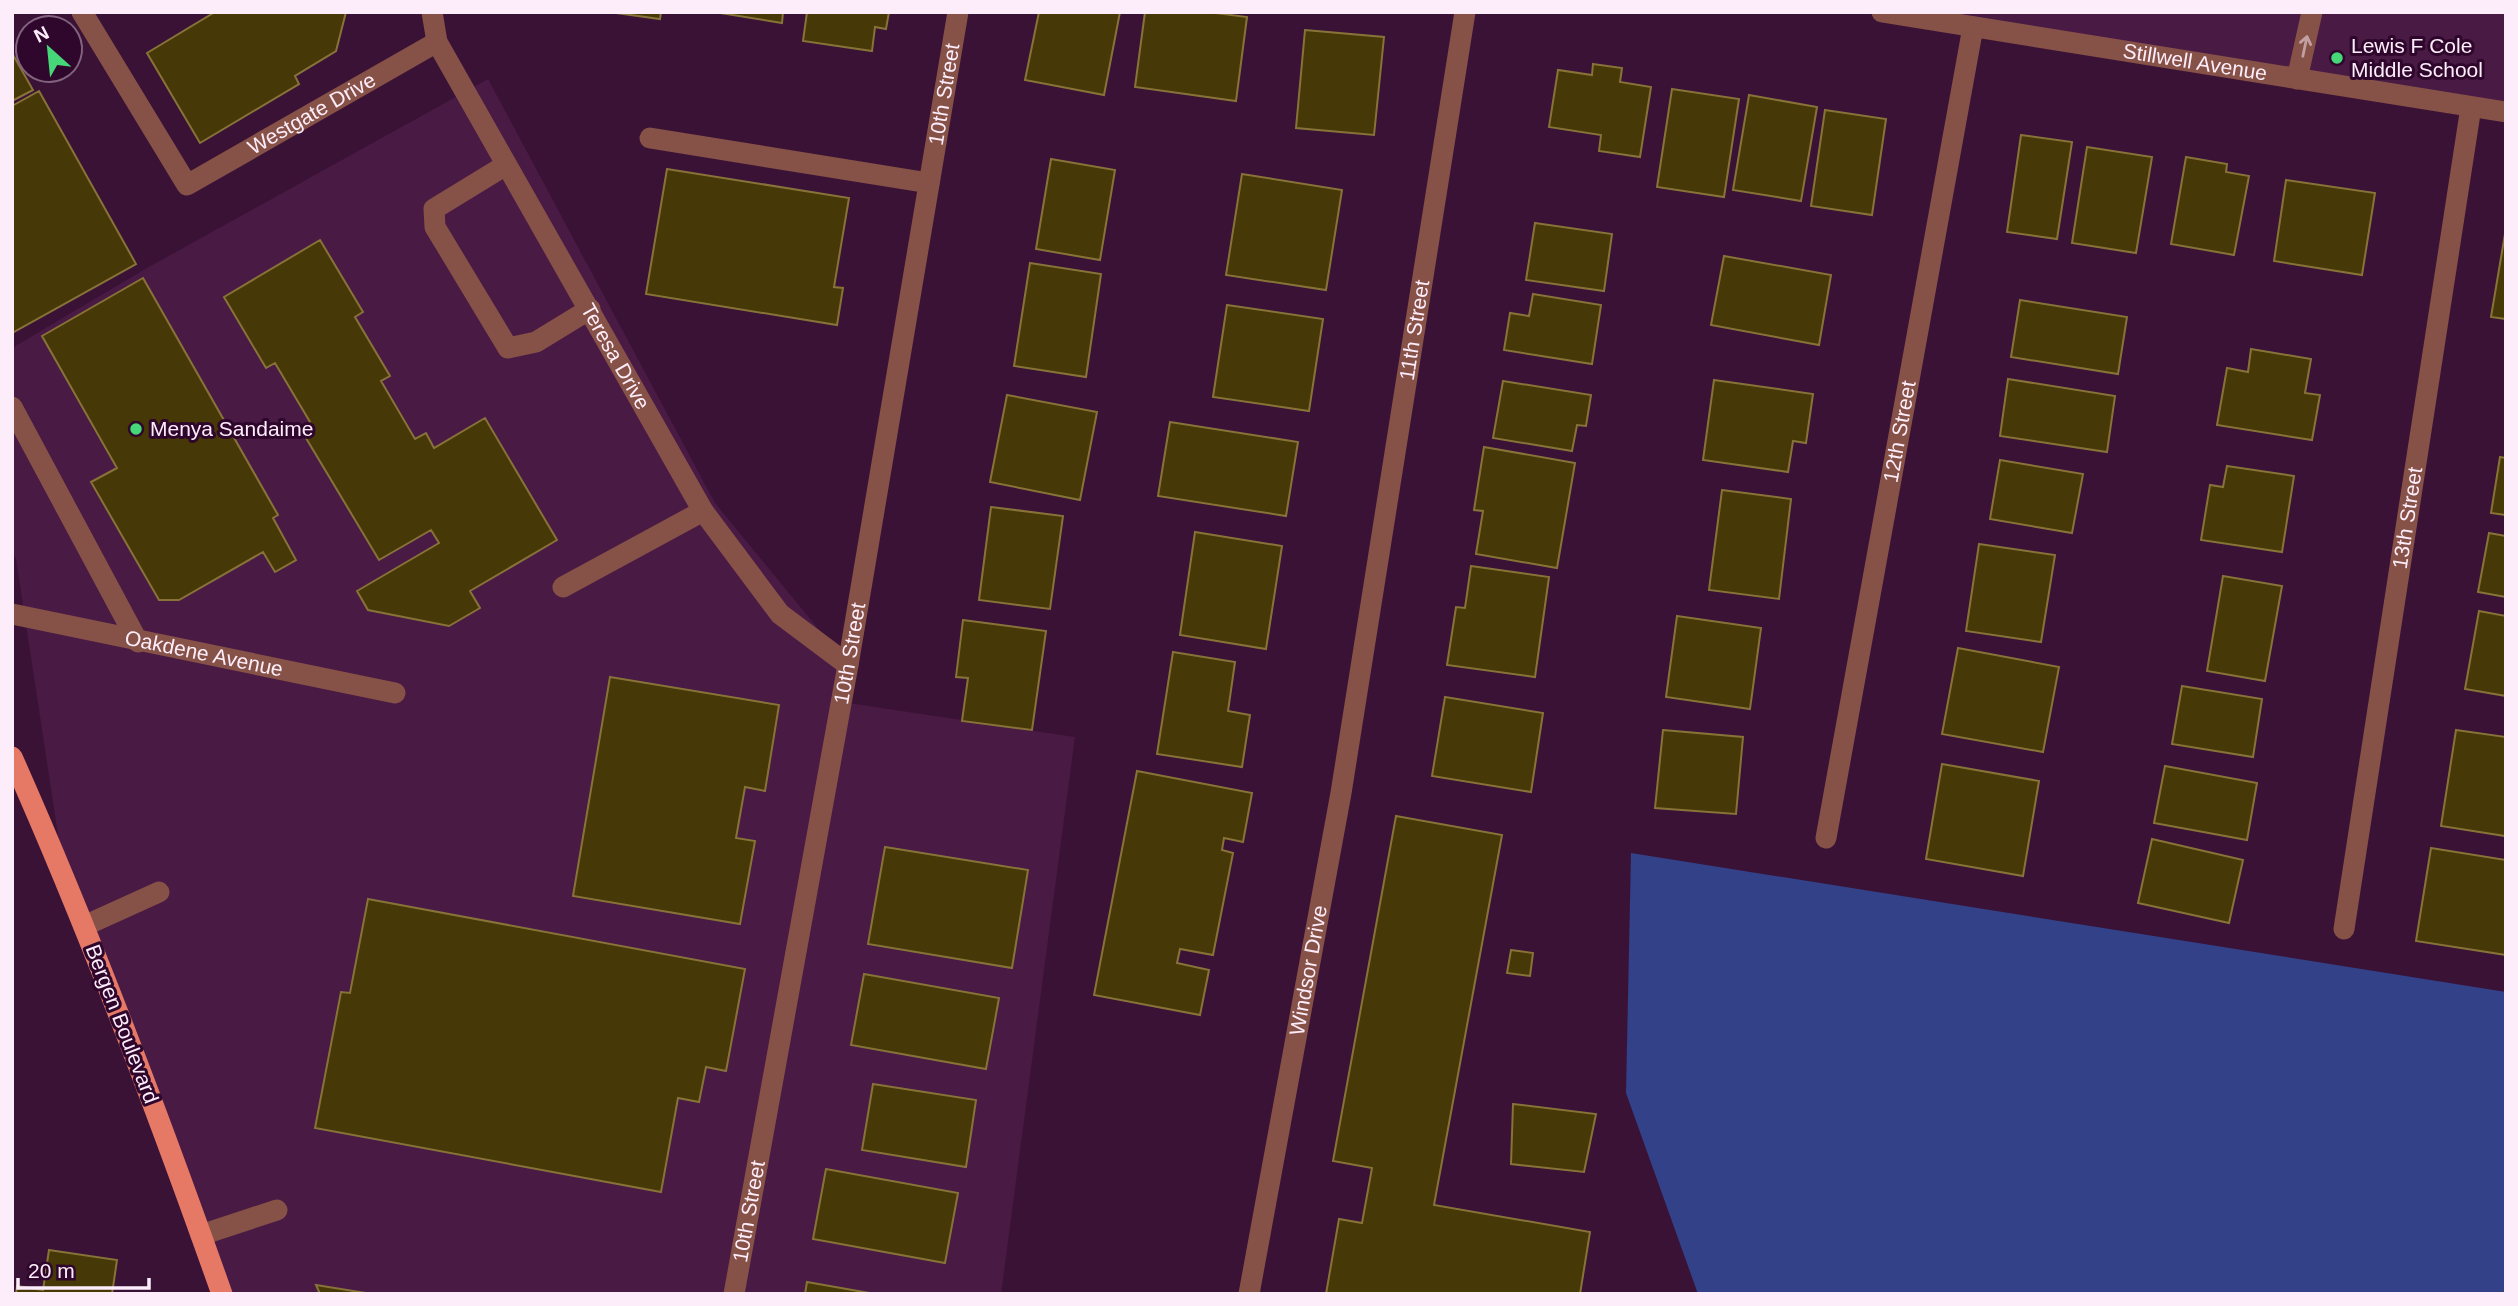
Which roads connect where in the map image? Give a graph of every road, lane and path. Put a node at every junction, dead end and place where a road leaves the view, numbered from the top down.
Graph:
1 (82, 12) edge
2 (432, 12) edge
3 (958, 12) edge
4 (1465, 12) edge
5 (1882, 12) edge
6 (2312, 12) edge
7 (1973, 27) junction
8 (437, 42) junction
9 (2297, 79) junction
10 (2471, 107) junction
11 (2506, 112) edge
12 (650, 138) dead end
13 (506, 165) junction
14 (929, 183) junction
15 (590, 309) junction
16 (12, 407) edge
17 (703, 511) junction
18 (563, 587) dead end
19 (12, 614) edge
20 (138, 642) junction
21 (1364, 648) joint
22 (848, 665) junction
23 (395, 693) dead end
24 (12, 757) edge
25 (1826, 838) dead end
26 (159, 892) dead end
27 (84, 926) junction
28 (2344, 929) dead end
29 (277, 1210) dead end
30 (201, 1235) junction
31 (222, 1294) edge
32 (734, 1294) edge
33 (1249, 1294) edge

1 - 8 street, Westgate Drive
2 - 8 street, Teresa Drive
3 - 14 street, 10th Street
4 - 21 street, 11th Street
5 - 7 street, Stillwell Avenue
9 -> 6 street
7 - 9 street, Stillwell Avenue
7 - 25 street, 12th Street
8 - 13 street, Teresa Drive
9 - 10 street, Stillwell Avenue
10 - 11 street, Stillwell Avenue
10 - 28 street, 13th Street
12 - 14 street
13 - 15 street, Teresa Drive
13 - 15 street
14 - 22 street, 10th Street
15 - 17 street, Teresa Drive
16 - 20 street
17 - 18 street
17 - 22 street, Teresa Drive
19 - 20 street, Oakdene Avenue
20 - 23 street, Oakdene Avenue
21 - 33 street, Windsor Drive
22 - 32 street, 10th Street
24 - 27 main road, Bergen Boulevard
26 - 27 street
27 - 30 main road, Bergen Boulevard
29 - 30 street
30 - 31 main road, Bergen Boulevard

